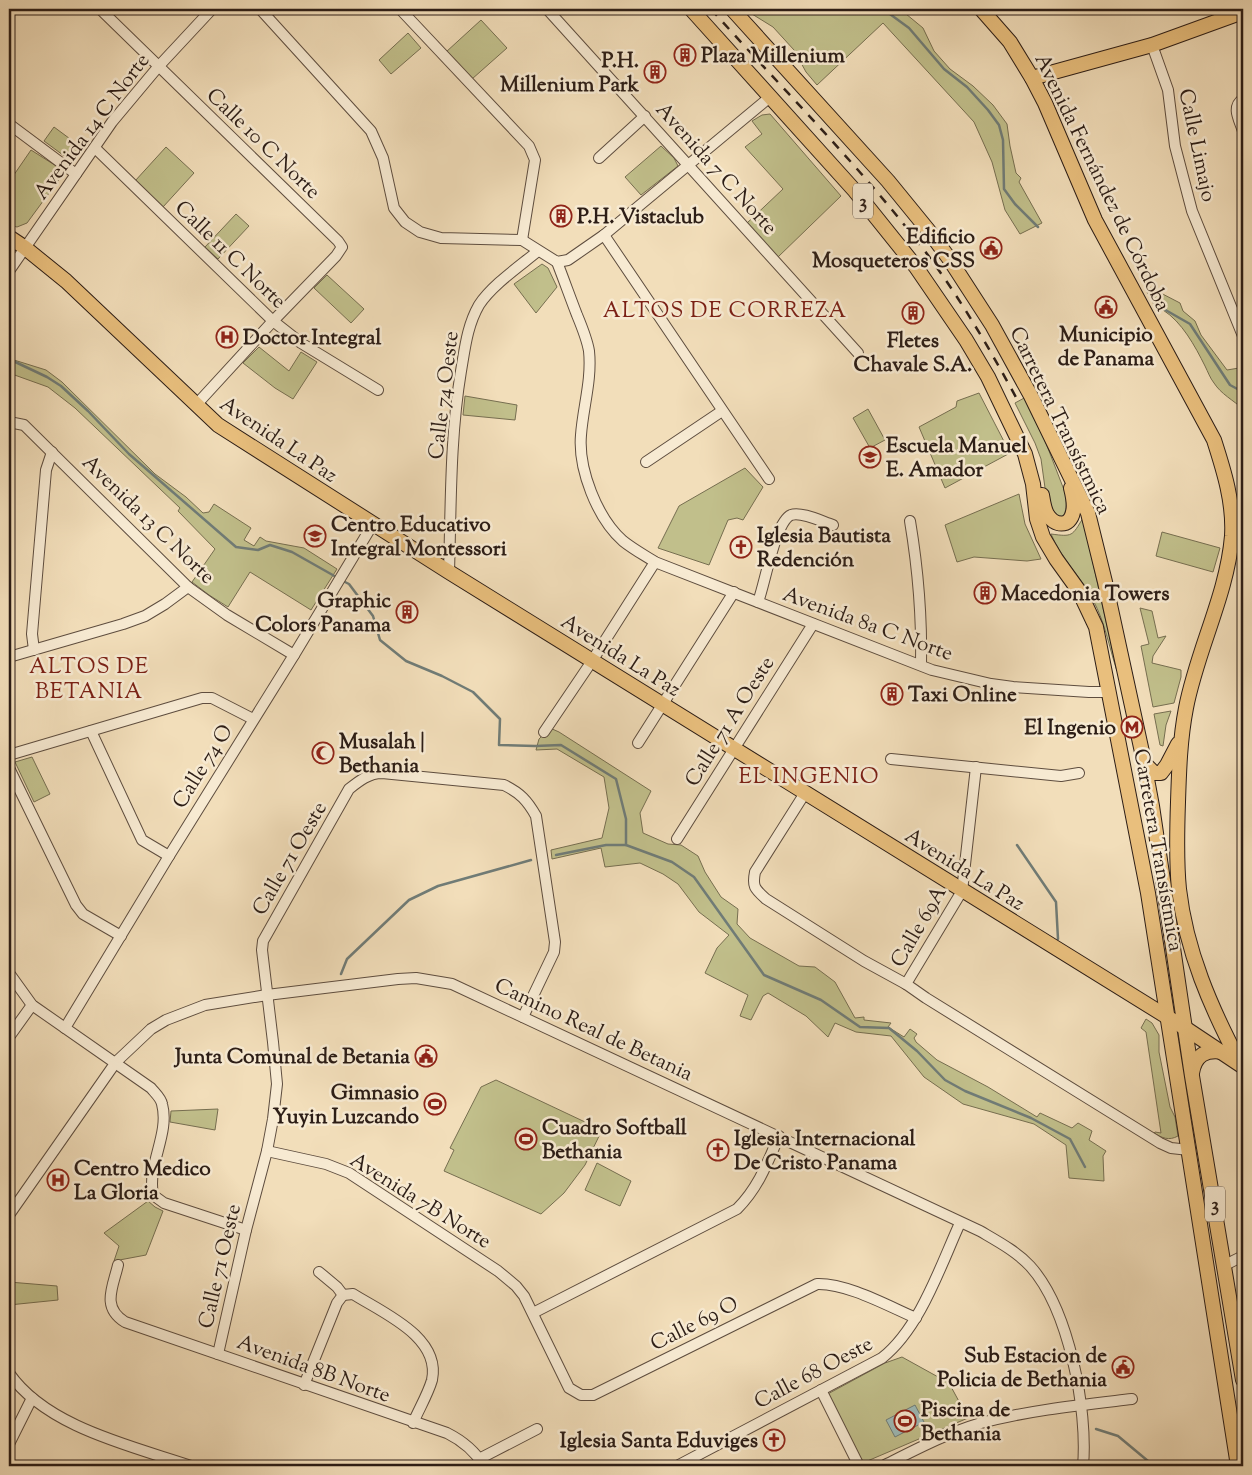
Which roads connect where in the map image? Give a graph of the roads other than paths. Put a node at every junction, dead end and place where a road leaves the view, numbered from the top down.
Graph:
1 (100, 9) edge
2 (212, 9) edge
3 (260, 9) edge
4 (400, 9) edge
5 (547, 9) edge
6 (691, 9) edge
7 (732, 9) edge
8 (981, 9) edge
9 (1243, 12) edge
10 (1152, 45) junction
11 (158, 67) junction
12 (1032, 78) junction
13 (770, 97) junction
14 (1243, 99) edge
15 (645, 116) junction
16 (9, 124) edge
17 (1243, 130) edge
18 (94, 148) junction
19 (599, 158) dead end
20 (689, 166) junction
21 (76, 174) junction
22 (604, 235) junction
23 (9, 238) edge
24 (522, 240) junction
25 (24, 247) junction
26 (538, 251) junction
27 (557, 262) junction
28 (9, 271) edge
29 (273, 320) junction
30 (1243, 336) edge
31 (858, 353) dead end
32 (378, 390) dead end
33 (196, 405) junction
34 (722, 411) junction
35 (1006, 414) junction
36 (9, 422) edge
37 (52, 452) junction
38 (646, 462) dead end
39 (1067, 468) junction
40 (769, 480) dead end
41 (910, 521) dead end
42 (373, 524) junction
43 (833, 525) dead end
44 (655, 562) junction
45 (449, 572) junction
46 (188, 587) junction
47 (734, 592) junction
48 (758, 602) junction
49 (813, 624) junction
50 (34, 650) junction
51 (294, 654) junction
52 (9, 657) edge
53 (592, 661) junction
54 (921, 665) junction
55 (1110, 692) junction
56 (662, 705) junction
57 (253, 720) junction
58 (91, 731) junction
59 (544, 732) dead end
60 (1182, 734) junction
61 (638, 743) dead end
62 (733, 749) junction
63 (9, 754) edge
64 (891, 758) dead end
65 (1144, 763) junction
66 (9, 768) edge
67 (976, 768) junction
68 (1079, 773) dead end
69 (805, 793) junction
70 (677, 839) dead end
71 (169, 856) junction
72 (962, 891) junction
73 (121, 936) junction
74 (9, 972) edge
75 (906, 984) junction
76 (267, 995) junction
77 (32, 1004) junction
78 (523, 1017) junction
79 (1168, 1018) junction
80 (65, 1028) junction
81 (1185, 1028) junction
82 (9, 1037) edge
83 (1223, 1052) junction
84 (116, 1062) junction
85 (1243, 1067) edge
86 (1192, 1076) junction
87 (779, 1136) junction
88 (1189, 1150) junction
89 (267, 1151) junction
90 (9, 1216) edge
91 (960, 1223) junction
92 (246, 1230) junction
93 (1243, 1256) edge
94 (118, 1265) dead end
95 (1225, 1265) junction
96 (319, 1272) dead end
97 (343, 1295) junction
98 (532, 1313) junction
99 (916, 1318) junction
100 (218, 1354) junction
101 (9, 1373) edge
102 (1243, 1380) edge
103 (304, 1385) junction
104 (821, 1390) junction
105 (32, 1398) junction
106 (1132, 1399) dead end
107 (1082, 1405) junction
108 (413, 1423) junction
109 (537, 1429) dead end
110 (9, 1444) edge
111 (482, 1462) edge
112 (191, 1466) edge
113 (677, 1466) edge
114 (859, 1466) edge
115 (883, 1466) edge
116 (1081, 1466) edge
117 (1238, 1466) edge

1 - 11 street, Calle 10 C Norte
2 - 11 street, Avenida 14 C Norte
3 - 24 street
4 - 24 street
5 - 15 street, Avenida 7 C Norte
6 - 13 main road, Carretera Transístmica / 3
7 - 39 main road, Carretera Transístmica / 3
8 - 12 main road, Avenida Fernández de Córdoba
9 - 10 main road
10 - 12 main road
10 - 30 street, Calle Limajo
11 - 18 street, Avenida 14 C Norte
11 - 29 street, Calle 10 C Norte
12 - 60 main road, Avenida Fernández de Córdoba
13 - 20 street
13 - 35 main road, Carretera Transístmica / 3
14 - 17 street
15 - 19 street
15 - 20 street, Avenida 7 C Norte
16 - 21 street
18 - 21 street, Avenida 14 C Norte
18 - 29 street, Calle 11 C Norte
20 - 22 street
20 - 31 street, Avenida 7 C Norte
21 - 25 street, Avenida 14 C Norte
22 - 27 street
22 - 34 street
23 - 25 main road, Avenida La Paz
24 - 26 street
25 - 28 street, Avenida 14 C Norte
25 - 33 main road, Avenida La Paz
26 - 27 street
26 - 45 street, Calle 74 Oeste
27 - 44 street, Avenida 8a C Norte
29 - 32 street, Calle 11 C Norte
29 - 33 street
33 - 42 main road, Avenida La Paz
34 - 38 street
34 - 40 street
35 - 39 main road
35 - 55 main road, Carretera Transístmica / 3
36 - 37 street, Avenida 13 C Norte
37 - 46 street, Avenida 13 C Norte
37 - 50 street
39 - 65 main road, Carretera Transístmica / 3
41 - 54 street
42 - 45 main road, Avenida La Paz
42 - 51 street, Calle 74 O
43 - 48 street
44 - 47 street, Avenida 8a C Norte
44 - 53 street
45 - 53 main road, Avenida La Paz
46 - 50 street
46 - 51 street, Avenida 13 C Norte
47 - 48 street, Avenida 8a C Norte
47 - 56 street
48 - 49 street, Avenida 8a C Norte
49 - 54 street, Avenida 8a C Norte
49 - 62 street, Calle 71 A Oeste
50 - 52 street
51 - 57 street, Calle 74 O
53 - 56 main road, Avenida La Paz
53 - 59 street
54 - 55 street, Avenida 8a C Norte
55 - 79 main road, Carretera Transístmica / 3
56 - 61 street
56 - 62 main road, Avenida La Paz
57 - 58 street
57 - 71 street, Calle 74 O
58 - 63 street
58 - 71 street
60 - 65 main road
60 - 85 main road, Avenida Fernández de Córdoba
62 - 69 main road, Avenida La Paz
62 - 70 street, Calle 71 A Oeste
64 - 67 street
65 - 81 main road, Carretera Transístmica / 3
66 - 73 street
67 - 68 street
67 - 72 street, Calle 69A
69 - 72 main road, Avenida La Paz
69 - 75 street
71 - 73 street, Calle 74 O
72 - 75 street, Calle 69A
72 - 79 main road, Avenida La Paz
73 - 80 street, Calle 74 O
74 - 77 street
75 - 88 street
76 - 78 street, Camino Real de Betania
76 - 78 street, Calle 71 Oeste
76 - 84 street, Camino Real de Betania
76 - 89 street, Calle 71 Oeste
77 - 80 street
77 - 82 street
78 - 87 street, Camino Real de Betania
79 - 81 main road, Avenida La Paz
79 - 88 main road, Carretera Transístmica / 3
80 - 84 street
81 - 83 main road, Avenida La Paz
81 - 86 main road, Carretera Transístmica / 3
83 - 85 main road, Avenida La Paz
83 - 86 main road
84 - 90 street, Camino Real de Betania
84 - 92 street
86 - 95 main road, Carretera Transístmica / 3
87 - 91 street, Camino Real de Betania
87 - 98 street
88 - 117 main road, Carretera Transístmica / 3
89 - 92 street, Calle 71 Oeste
89 - 98 street, Avenida 7B Norte
91 - 99 street, Calle 68 Oeste
91 - 107 street, Camino Real de Betania
92 - 100 street, Calle 71 Oeste
93 - 95 street
94 - 100 street, Avenida 8B Norte
95 - 102 main road, Carretera Transístmica / 3
96 - 97 street
97 - 103 street
97 - 108 street
98 - 99 street, Calle 69 O
99 - 104 street, Calle 68 Oeste
100 - 103 street, Avenida 8B Norte
101 - 105 street
103 - 108 street, Avenida 8B Norte
104 - 113 street, Calle 68 Oeste
104 - 114 street
105 - 110 street
105 - 112 street
106 - 107 street
107 - 115 street
107 - 116 street, Camino Real de Betania
108 - 111 street, Avenida 8B Norte
109 - 111 street

